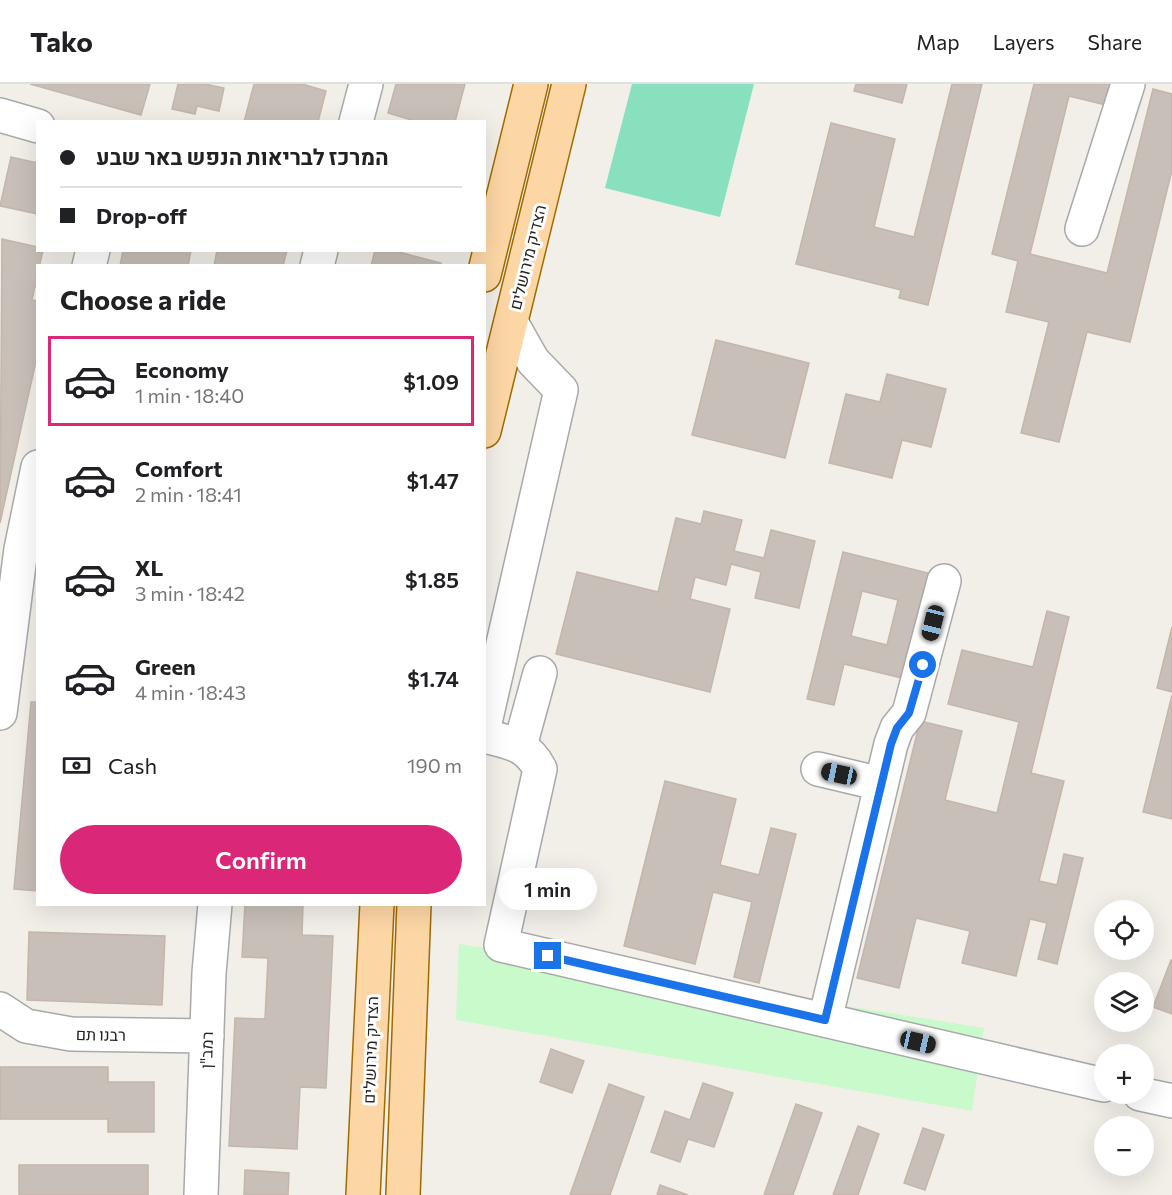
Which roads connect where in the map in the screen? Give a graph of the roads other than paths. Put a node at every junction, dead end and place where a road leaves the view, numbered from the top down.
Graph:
1 (366, 84) edge
2 (531, 84) edge
3 (569, 84) edge
4 (1128, 84) edge
5 (0, 115) edge
6 (357, 120) edge
7 (36, 125) edge
8 (1082, 229) dead end
9 (486, 267) edge
10 (511, 322) junction
11 (486, 423) edge
12 (36, 477) edge
13 (944, 581) dead end
14 (540, 673) dead end
15 (0, 713) edge
16 (486, 718) edge
17 (486, 737) edge
18 (520, 746) junction
19 (818, 769) dead end
20 (882, 784) junction
21 (215, 906) edge
22 (377, 906) edge
23 (414, 906) edge
24 (427, 906) edge
25 (411, 941) junction
26 (0, 1009) edge
27 (825, 1020) junction
28 (207, 1036) junction
29 (1094, 1083) edge
30 (1154, 1097) edge
31 (1172, 1101) edge
32 (201, 1195) edge
33 (363, 1195) edge
34 (403, 1195) edge

1 - 6 street
2 - 9 main road
3 - 10 main road, הצדיק מירושלים
4 - 8 street
5 - 7 street
10 - 11 main road, הצדיק מירושלים
10 - 16 street
12 - 15 street
13 - 20 street
14 - 18 street
17 - 18 street
18 - 27 street
19 - 20 street
20 - 27 street
21 - 28 street, רמב"ן
22 - 33 main road, הצדיק מירושלים
23 - 25 main road
24 - 25 street
25 - 34 main road
26 - 28 street, רבנו תם
27 - 29 street
28 - 32 street, רמב"ן
30 - 31 street

